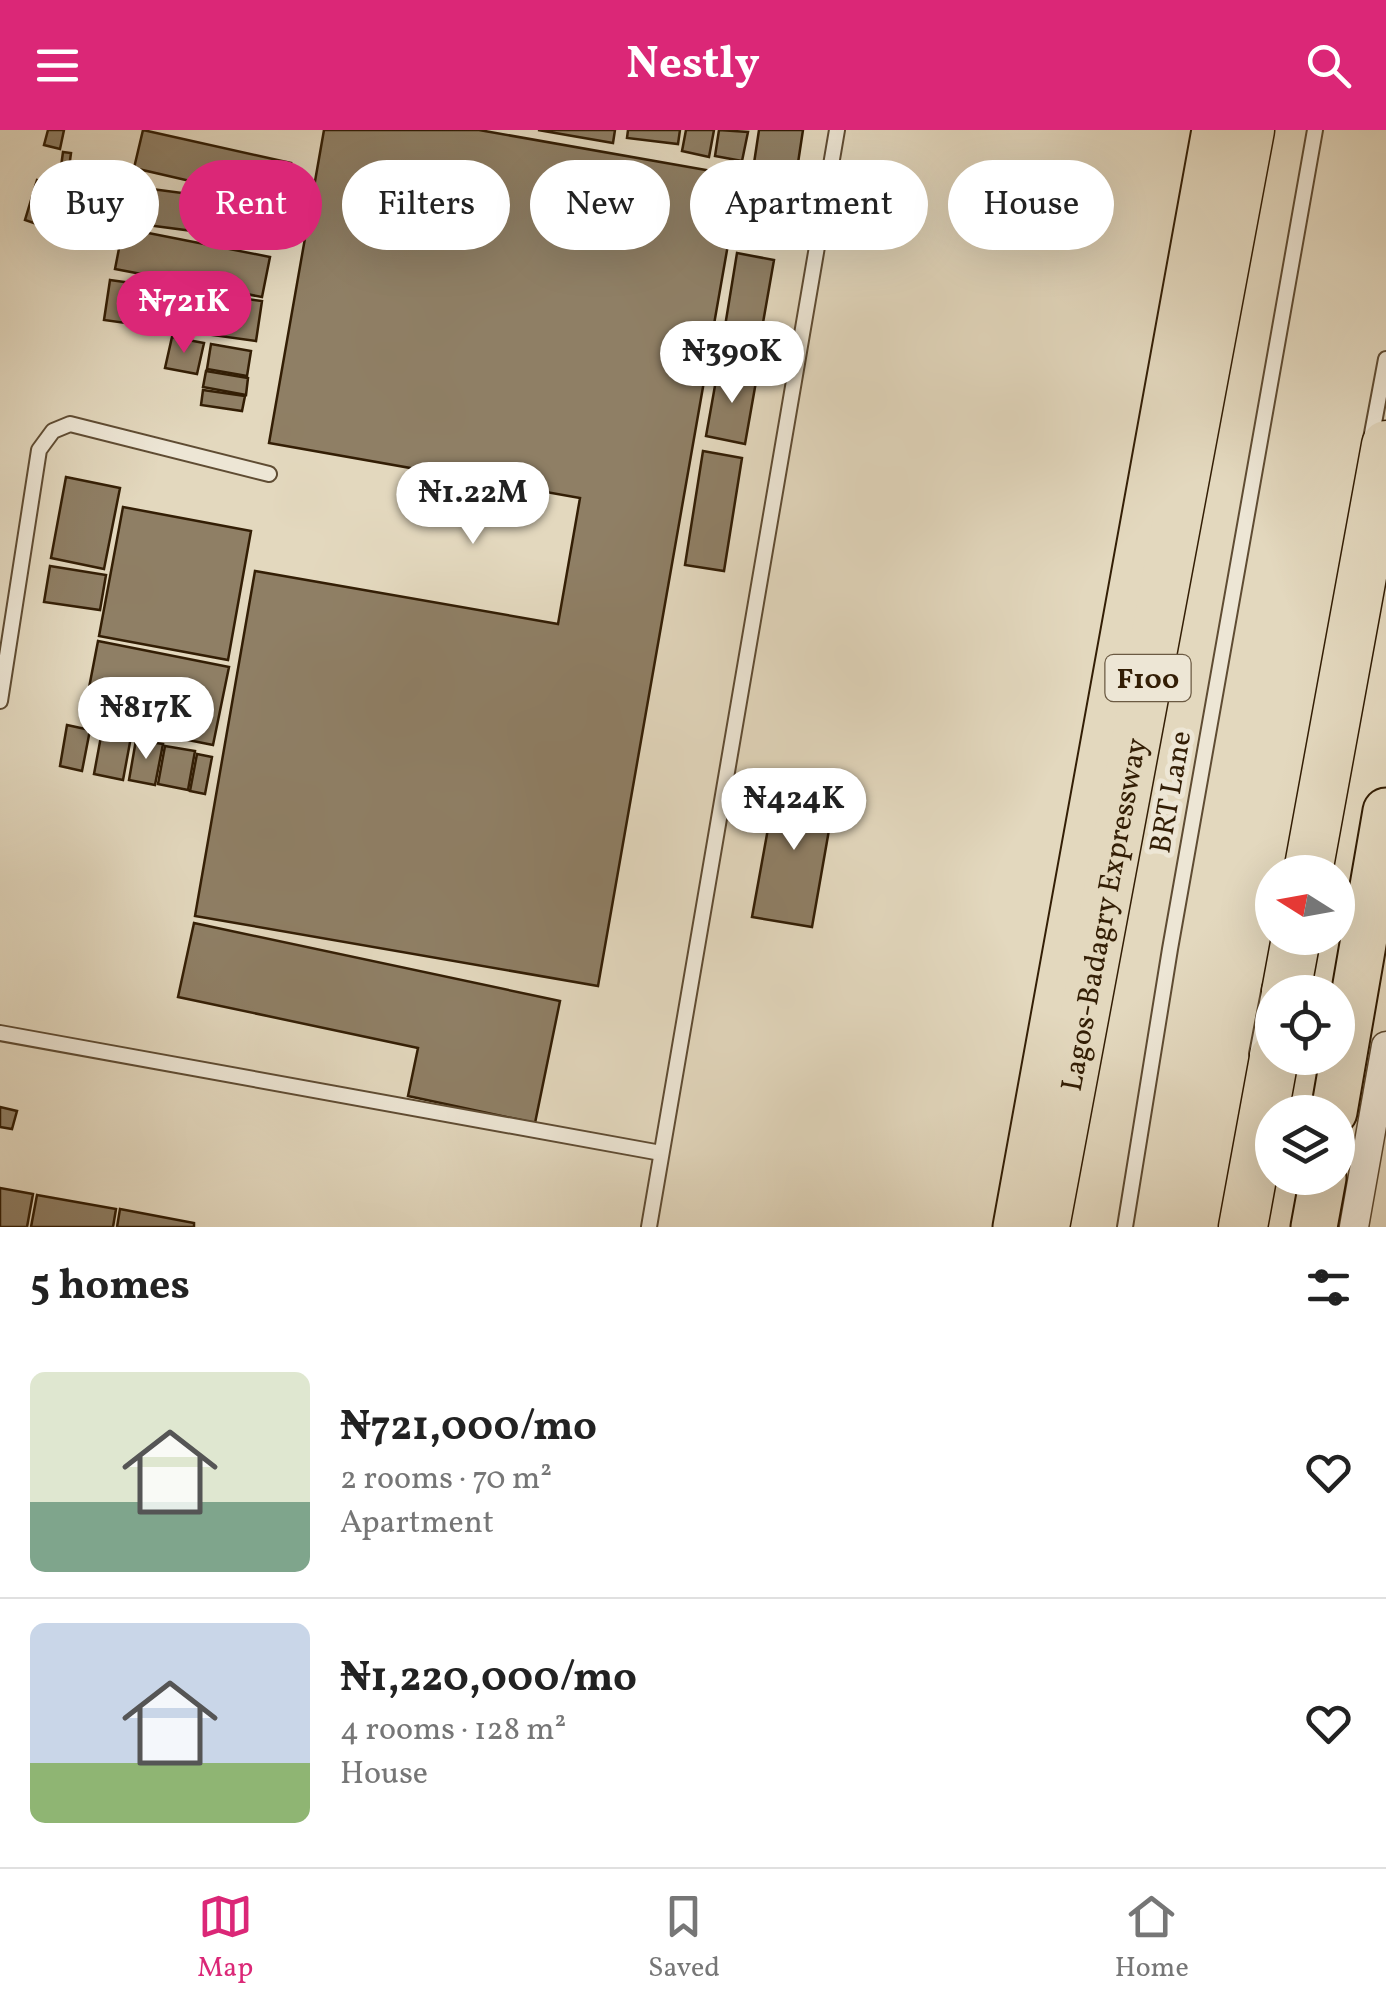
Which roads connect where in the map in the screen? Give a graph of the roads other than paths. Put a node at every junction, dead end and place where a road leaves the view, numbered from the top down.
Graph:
1 (837, 130) edge
2 (1215, 130) edge
3 (1250, 130) edge
4 (1315, 130) edge
5 (1386, 359) edge
6 (1377, 450) edge
7 (269, 474) dead end
8 (0, 701) edge
9 (1386, 812) edge
10 (1311, 855) edge
11 (0, 1033) edge
12 (1386, 1046) edge
13 (1263, 1075) edge
14 (1337, 1095) edge
15 (661, 1153) junction
16 (1320, 1195) edge
17 (648, 1227) edge
18 (1016, 1227) edge
19 (1045, 1227) edge
20 (1125, 1227) edge
21 (1243, 1227) edge
22 (1314, 1227) edge
23 (1354, 1227) edge

1 - 15 lane
2 - 18 main road, Lagos-Badagry Expressway
3 - 19 highway, Lagos-Badagry Expressway / F100
4 - 20 lane, BRT Lane
5 - 6 lane
6 - 10 highway
7 - 8 lane
9 - 14 main road
11 - 15 lane
12 - 23 street
13 - 21 highway
15 - 17 lane
16 - 22 main road

